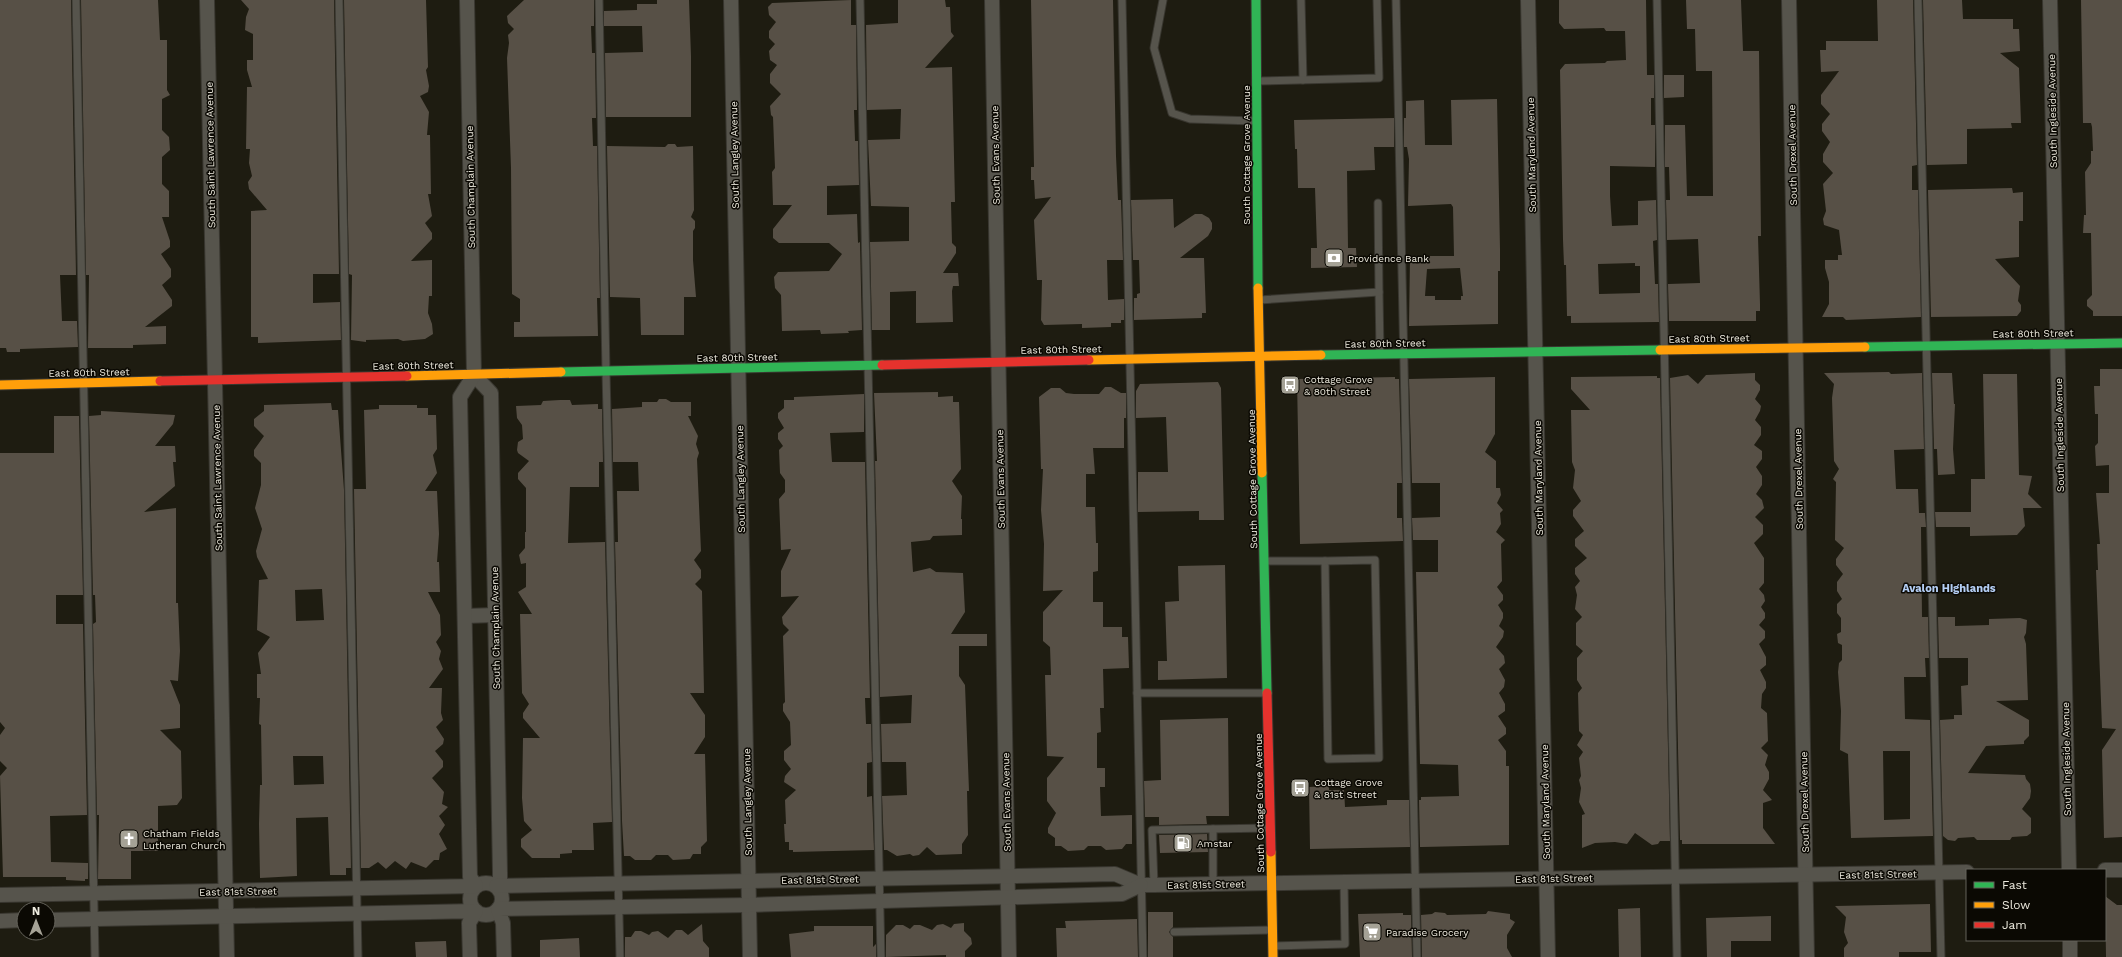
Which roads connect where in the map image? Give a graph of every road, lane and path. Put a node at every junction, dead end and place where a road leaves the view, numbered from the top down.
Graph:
1 (76, 0) edge
2 (206, 0) edge
3 (338, 0) edge
4 (467, 0) edge
5 (599, 0) edge
6 (732, 0) edge
7 (860, 0) edge
8 (992, 0) edge
9 (1122, 0) edge
10 (1163, 0) edge
11 (1256, 0) edge
12 (1301, 0) edge
13 (1377, 0) edge
14 (1396, 0) edge
15 (1528, 0) edge
16 (1657, 0) edge
17 (1789, 0) edge
18 (1918, 0) edge
19 (2050, 0) edge
20 (1303, 80) junction
21 (1257, 81) junction
22 (1257, 121) junction
23 (1378, 203) dead end
24 (1379, 292) junction
25 (1259, 300) junction
26 (2122, 343) edge
27 (2058, 344) junction
28 (1926, 346) junction
29 (1795, 348) junction
30 (1664, 350) junction
31 (1535, 352) junction
32 (1404, 353) junction
33 (1380, 354) junction
34 (1260, 356) junction
35 (1130, 359) junction
36 (998, 362) junction
37 (868, 365) junction
38 (738, 368) junction
39 (606, 372) junction
40 (474, 375) junction
41 (346, 378) junction
42 (214, 380) junction
43 (83, 383) junction
44 (0, 384) edge
45 (1265, 561) junction
46 (1325, 561) junction
47 (495, 614) junction
48 (465, 616) junction
49 (1137, 693) junction
50 (1268, 693) junction
51 (1271, 828) junction
52 (1212, 829) junction
53 (2069, 869) edge
54 (2106, 870) edge
55 (2122, 870) edge
56 (1966, 872) edge
57 (1939, 873) junction
58 (1805, 875) junction
59 (1008, 876) junction
60 (1675, 877) junction
61 (879, 878) junction
62 (1546, 878) junction
63 (749, 880) junction
64 (1416, 880) junction
65 (1344, 882) junction
66 (618, 883) junction
67 (1213, 883) junction
68 (1272, 883) junction
69 (1148, 885) junction
70 (476, 886) junction
71 (496, 886) junction
72 (357, 888) junction
73 (225, 891) junction
74 (94, 894) junction
75 (0, 896) edge
76 (1008, 897) junction
77 (880, 901) junction
78 (749, 905) junction
79 (619, 908) junction
80 (498, 909) junction
81 (476, 911) junction
82 (357, 913) junction
83 (226, 916) junction
84 (95, 919) junction
85 (16, 920) edge
86 (56, 920) edge
87 (0, 921) edge
88 (1273, 930) junction
89 (1174, 932) dead end
90 (2070, 941) edge
91 (1273, 946) junction
92 (95, 957) edge
93 (226, 957) edge
94 (358, 957) edge
95 (470, 957) edge
96 (504, 957) edge
97 (620, 957) edge
98 (750, 957) edge
99 (881, 957) edge
100 (1009, 957) edge
101 (1142, 957) edge
102 (1273, 957) edge
103 (1417, 957) edge
104 (1548, 957) edge
105 (1677, 957) edge
106 (1807, 957) edge
107 (1941, 957) edge
108 (2070, 957) edge

1 - 43 lane
2 - 42 street, South Saint Lawrence Avenue
3 - 41 lane
4 - 40 street, South Champlain Avenue
5 - 39 lane
6 - 38 street, South Langley Avenue
7 - 37 lane
8 - 36 street, South Evans Avenue
9 - 35 lane
10 - 22 lane
11 - 21 street, South Cottage Grove Avenue
12 - 20 lane
13 - 20 lane
14 - 32 lane
15 - 31 street, South Maryland Avenue
16 - 30 lane
17 - 29 street, South Drexel Avenue
18 - 28 lane
19 - 27 street, South Ingleside Avenue
20 - 21 lane
21 - 22 street, South Cottage Grove Avenue
22 - 25 street, South Cottage Grove Avenue
23 - 24 lane
24 - 25 lane
24 - 33 lane
25 - 34 street, South Cottage Grove Avenue
26 - 27 street, East 80th Street
27 - 28 street, East 80th Street
27 - 53 street, South Ingleside Avenue
28 - 29 street, East 80th Street
28 - 57 lane
29 - 30 street, East 80th Street
29 - 58 street, South Drexel Avenue
30 - 31 street, East 80th Street
30 - 60 lane
31 - 32 street, East 80th Street
31 - 62 street, South Maryland Avenue
32 - 33 street, East 80th Street
32 - 64 lane
33 - 34 street, East 80th Street
34 - 35 street, East 80th Street
34 - 45 street, South Cottage Grove Avenue
35 - 36 street, East 80th Street
35 - 49 lane
36 - 37 street, East 80th Street
36 - 59 street, South Evans Avenue
37 - 38 street, East 80th Street
37 - 61 lane
38 - 39 street, East 80th Street
38 - 63 street, South Langley Avenue
39 - 40 street, East 80th Street
39 - 66 lane
40 - 41 street, East 80th Street
40 - 47 street, South Champlain Avenue
40 - 48 street
41 - 42 street, East 80th Street
41 - 72 lane
42 - 43 street, East 80th Street
42 - 73 street, South Saint Lawrence Avenue
43 - 44 street, East 80th Street
43 - 74 lane
45 - 46 lane
45 - 50 street, South Cottage Grove Avenue
46 - 46 lane
47 - 48 street
47 - 71 street, South Champlain Avenue
48 - 70 street
49 - 50 lane
49 - 69 lane
50 - 51 street, South Cottage Grove Avenue
51 - 52 lane
51 - 68 street, South Cottage Grove Avenue
52 - 67 lane
52 - 69 lane
54 - 55 street
56 - 57 street, East 81st Street
57 - 58 street, East 81st Street
57 - 107 lane
58 - 60 street, East 81st Street
58 - 106 street, South Drexel Avenue
59 - 61 street, East 81st Street
59 - 69 street, East 81st Street
59 - 76 street, South Evans Avenue
60 - 62 street, East 81st Street
60 - 105 lane
61 - 63 street, East 81st Street
61 - 77 lane
62 - 64 street, East 81st Street
62 - 104 street, South Maryland Avenue
63 - 66 street, East 81st Street
63 - 78 street, South Langley Avenue
64 - 65 street, East 81st Street
64 - 103 lane
65 - 68 street, East 81st Street
65 - 91 lane
66 - 71 street, East 81st Street
66 - 79 lane
67 - 68 street, East 81st Street
67 - 69 street, East 81st Street
68 - 88 street, South Cottage Grove Avenue
69 - 76 street, East 81st Street
69 - 101 lane
70 - 71 street
70 - 72 street, East 81st Street
70 - 81 street
71 - 80 street
72 - 73 street, East 81st Street
72 - 82 lane
73 - 74 street, East 81st Street
73 - 83 street, South Saint Lawrence Avenue
74 - 75 street, East 81st Street
74 - 84 lane
76 - 77 street, East 81st Street
76 - 100 street, South Evans Avenue
77 - 78 street, East 81st Street
77 - 99 lane
78 - 79 street, East 81st Street
78 - 98 street, South Langley Avenue
79 - 80 street, East 81st Street
79 - 97 lane
80 - 81 street
80 - 96 street
81 - 82 street
81 - 95 street
82 - 83 street
82 - 94 lane
83 - 84 street
83 - 93 street, South Saint Lawrence Avenue
84 - 86 street
84 - 92 lane
85 - 87 street
88 - 89 lane
88 - 91 street, South Cottage Grove Avenue
90 - 108 street
91 - 102 street, South Cottage Grove Avenue

